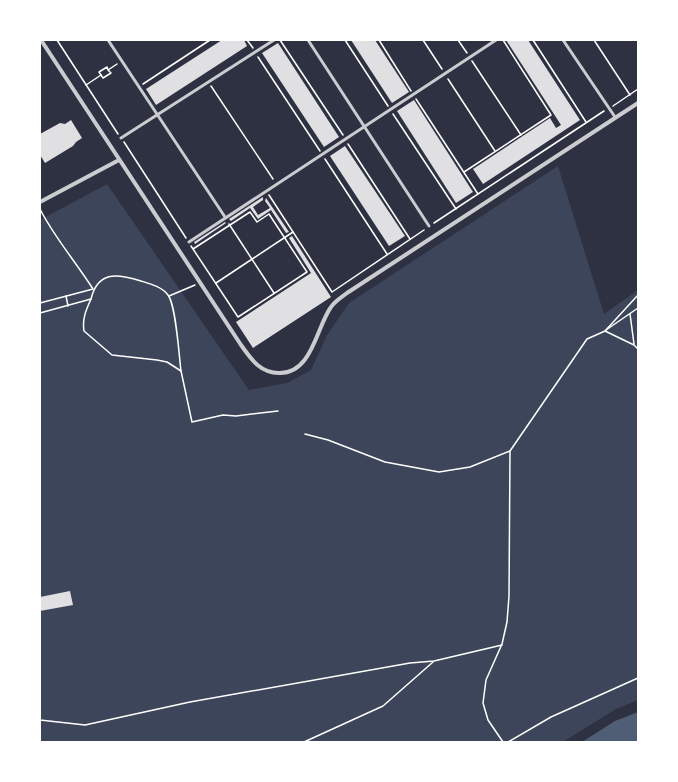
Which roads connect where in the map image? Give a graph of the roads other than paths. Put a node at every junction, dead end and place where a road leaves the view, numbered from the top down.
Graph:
1 (41, 40) edge
2 (108, 40) edge
3 (274, 40) edge
4 (308, 40) edge
5 (496, 40) edge
6 (563, 40) edge
7 (638, 103) edge
8 (157, 116) junction
9 (615, 118) junction
10 (365, 126) junction
11 (121, 138) road end
12 (119, 160) junction
13 (40, 202) edge
14 (225, 218) junction
15 (429, 226) road end
16 (189, 242) road end

1 - 12 street
2 - 8 street
3 - 8 street
4 - 10 street
5 - 10 street
6 - 9 street
7 - 9 street
8 - 11 street
8 - 14 street
9 - 12 street
10 - 14 street
10 - 15 street
12 - 13 street
14 - 16 street

